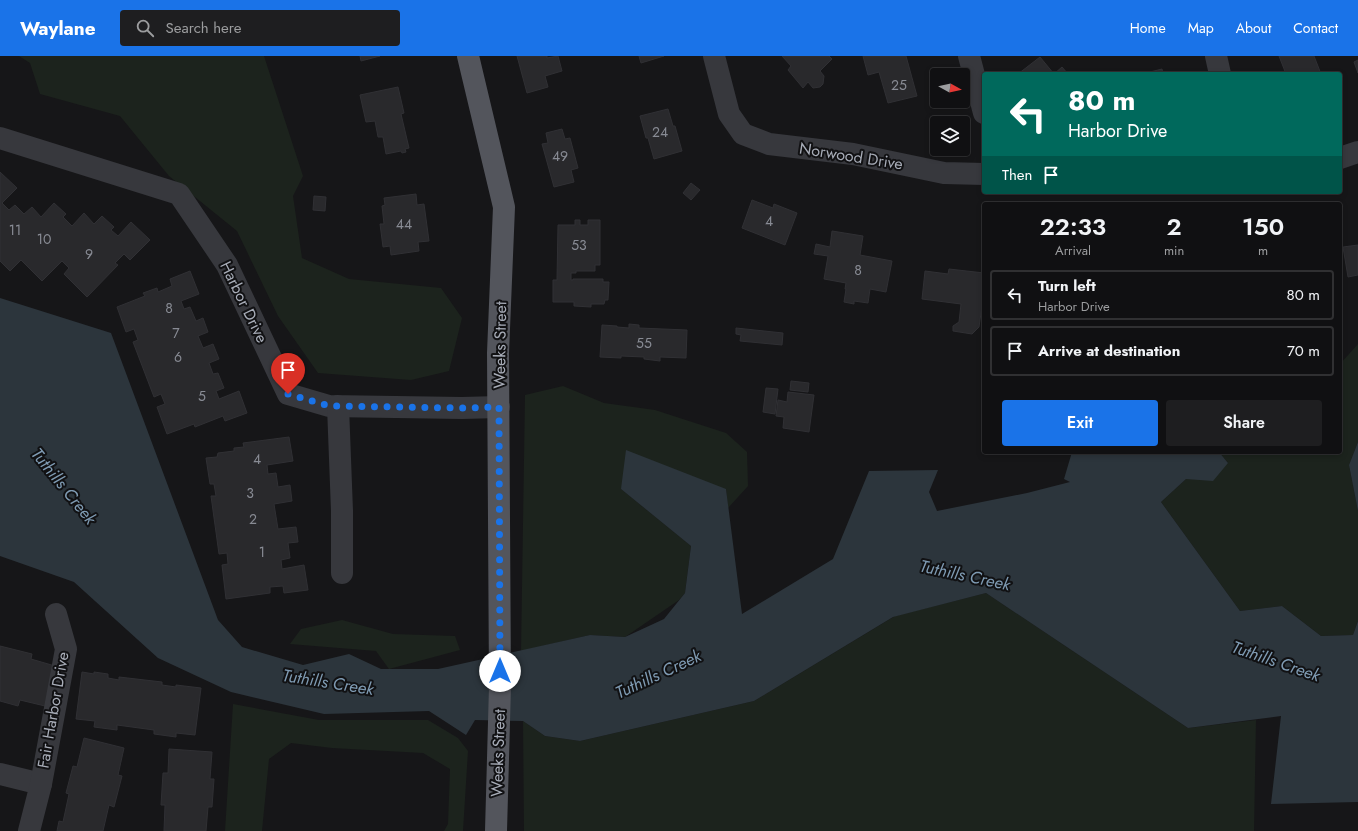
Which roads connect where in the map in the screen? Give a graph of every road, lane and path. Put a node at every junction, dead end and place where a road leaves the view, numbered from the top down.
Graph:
1 (468, 56) edge
2 (714, 56) edge
3 (969, 56) edge
4 (1216, 56) edge
5 (1220, 72) edge
6 (982, 105) edge
7 (0, 138) edge
8 (1358, 152) edge
9 (1342, 157) edge
10 (982, 174) edge
11 (338, 406) junction
12 (499, 407) junction
13 (342, 573) dead end
14 (56, 614) dead end
15 (0, 774) edge
16 (41, 784) junction
17 (29, 831) edge
18 (496, 831) edge

1 - 12 main road, Weeks Street
2 - 10 street, Norwood Drive
3 - 6 street
4 - 5 street
7 - 11 street, Harbor Drive
8 - 9 street
11 - 12 street, Harbor Drive
11 - 13 street
12 - 18 main road, Weeks Street
14 - 16 street, Fair Harbor Drive
15 - 16 street, Fair Harbor Drive
16 - 17 street, Fair Harbor Drive

